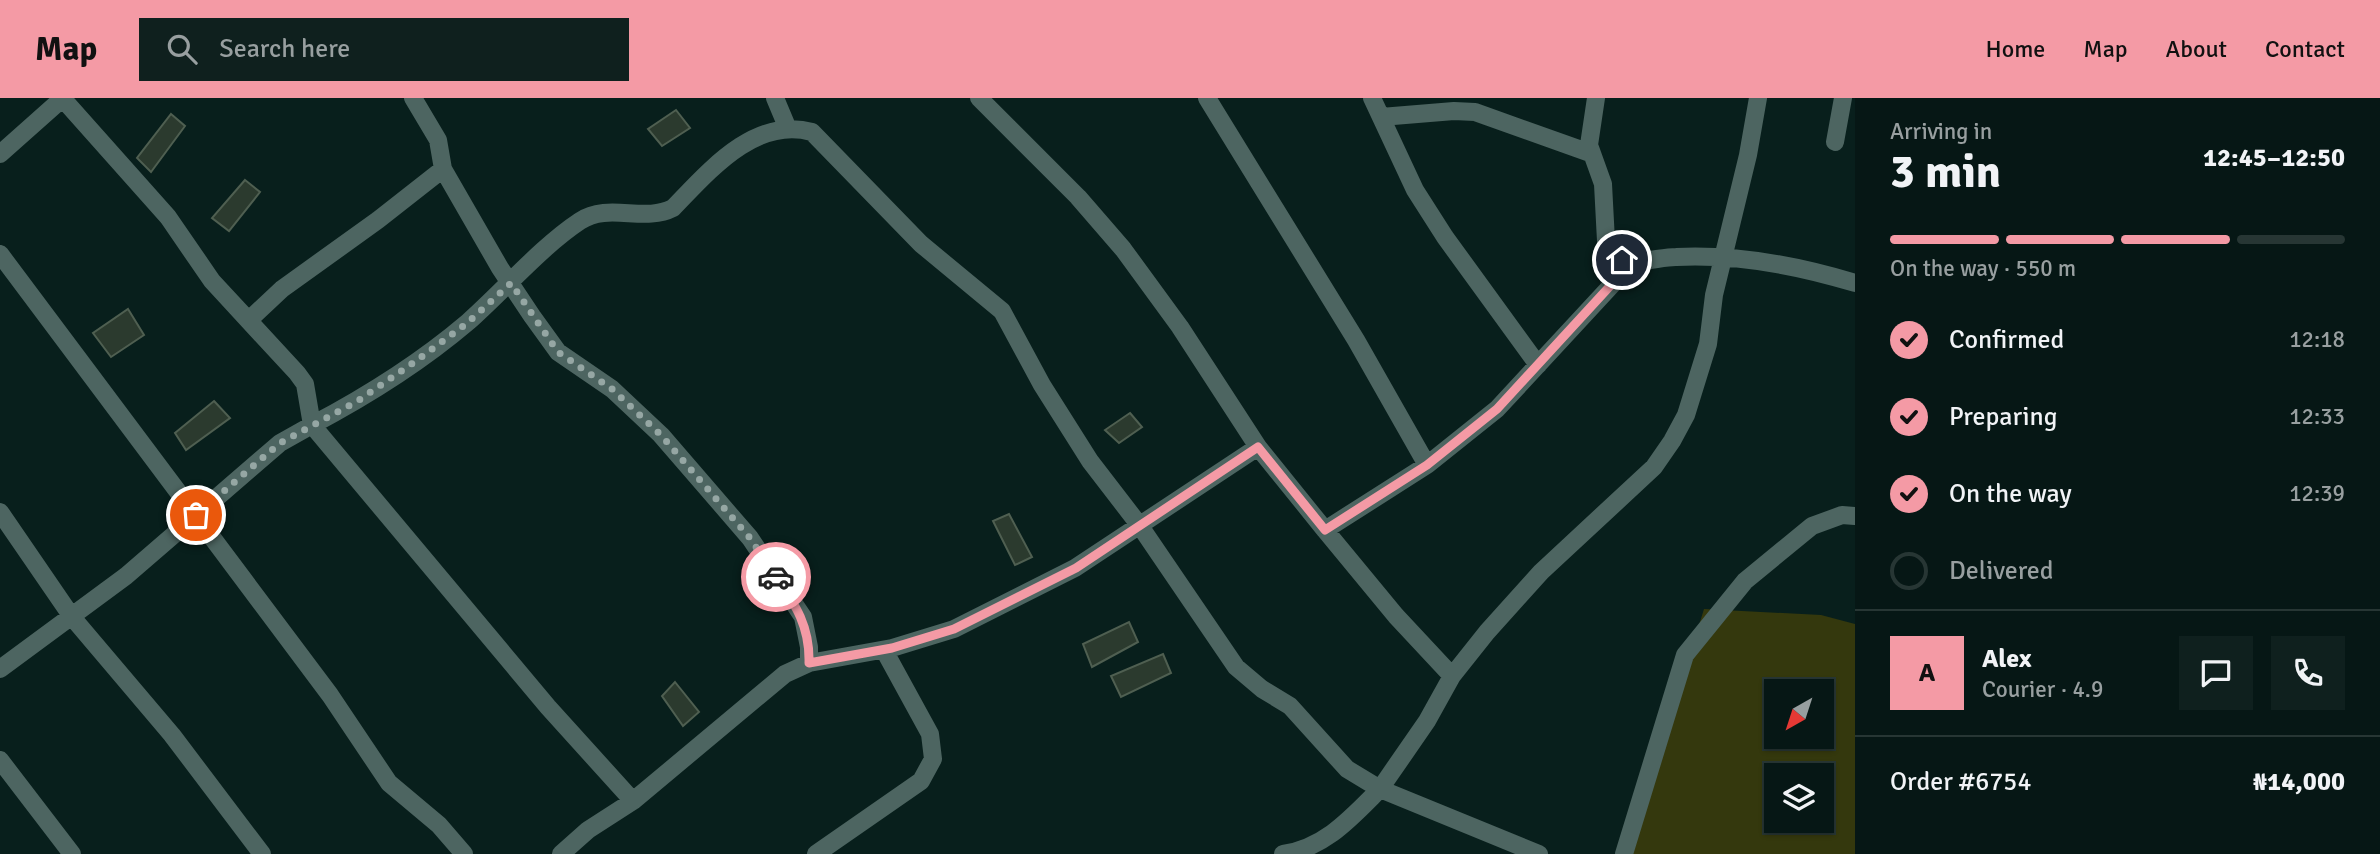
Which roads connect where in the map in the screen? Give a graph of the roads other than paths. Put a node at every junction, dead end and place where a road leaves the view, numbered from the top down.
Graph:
1 (63, 98) edge
2 (412, 98) edge
3 (775, 98) edge
4 (979, 98) edge
5 (1207, 98) edge
6 (1372, 98) edge
7 (1596, 98) edge
8 (1758, 98) edge
9 (1843, 98) edge
10 (1381, 117) junction
11 (788, 129) junction
12 (1835, 142) dead end
13 (1590, 153) junction
14 (0, 154) edge
15 (443, 169) junction
16 (0, 254) edge
17 (1726, 255) junction
18 (1633, 261) junction
19 (511, 283) junction
20 (1855, 283) edge
21 (249, 320) junction
22 (1538, 365) junction
23 (312, 425) junction
24 (1258, 447) junction
25 (1427, 465) junction
26 (0, 512) edge
27 (196, 515) junction
28 (1855, 516) edge
29 (1140, 526) junction
30 (1325, 530) junction
31 (72, 617) junction
32 (884, 650) junction
33 (809, 663) junction
34 (0, 669) edge
35 (1452, 676) junction
36 (0, 760) edge
37 (1380, 789) junction
38 (633, 801) junction
39 (72, 854) edge
40 (262, 854) edge
41 (464, 854) edge
42 (561, 854) edge
43 (816, 854) edge
44 (1283, 854) edge
45 (1539, 854) edge
46 (1624, 854) edge

1 - 14 street
1 - 21 street
2 - 15 street
3 - 11 street
4 - 24 street
5 - 25 street
6 - 10 street
7 - 13 street
8 - 17 street
9 - 12 street
10 - 13 street
10 - 22 street
11 - 19 street
11 - 29 street
13 - 18 street
15 - 19 street
15 - 21 street
16 - 27 street
17 - 18 street
17 - 20 street
17 - 35 street
18 - 22 street
19 - 23 street
19 - 33 street
21 - 23 street
22 - 25 street
23 - 27 street
23 - 38 street
24 - 29 street
24 - 30 street
25 - 30 street
26 - 31 street
27 - 31 street
27 - 41 street
28 - 46 street
29 - 32 street
29 - 37 street
30 - 35 street
31 - 34 street
31 - 40 street
32 - 33 street
32 - 43 street
33 - 38 street
35 - 37 street
36 - 39 street
37 - 44 street
37 - 45 street
38 - 42 street

